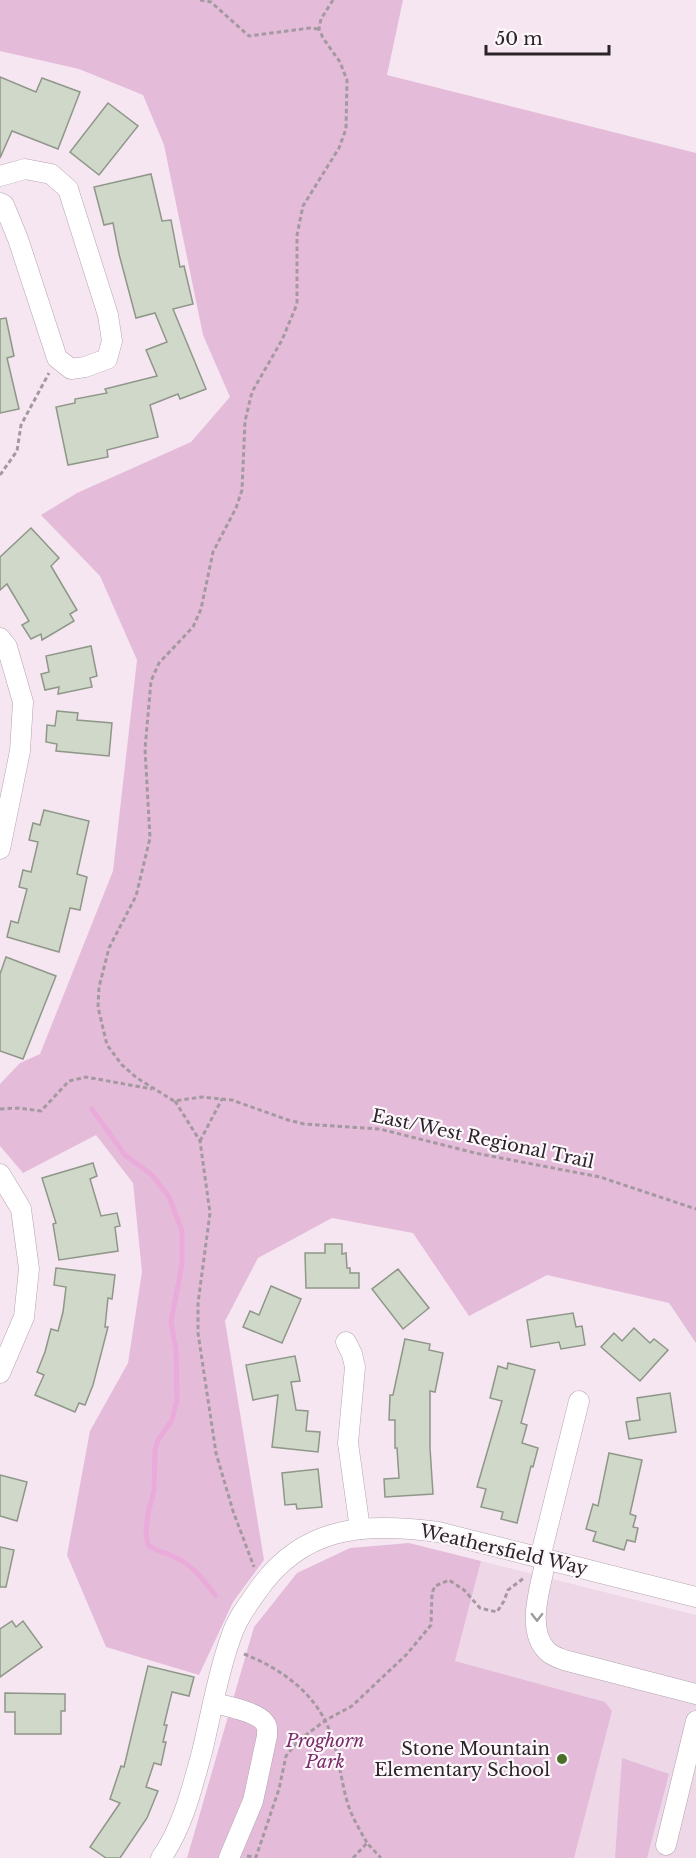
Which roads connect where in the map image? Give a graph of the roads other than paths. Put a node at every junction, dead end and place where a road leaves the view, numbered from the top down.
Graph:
1 (0, 176) edge
2 (0, 202) edge
3 (0, 638) edge
4 (0, 849) edge
5 (0, 1174) edge
6 (346, 1342) dead end
7 (0, 1373) edge
8 (579, 1401) dead end
9 (360, 1529) junction
10 (537, 1557) junction
11 (696, 1597) edge
12 (696, 1694) edge
13 (214, 1703) junction
14 (696, 1721) edge
15 (666, 1845) dead end
16 (168, 1856) edge
17 (235, 1856) edge

1 - 2 street
3 - 4 street
5 - 7 street
6 - 9 street
8 - 10 street
9 - 10 street, Weathersfield Way
9 - 13 street, Weathersfield Way
10 - 11 street, Weathersfield Way
10 -> 12 street
13 - 16 street, Weathersfield Way
13 - 17 street
14 - 15 street

